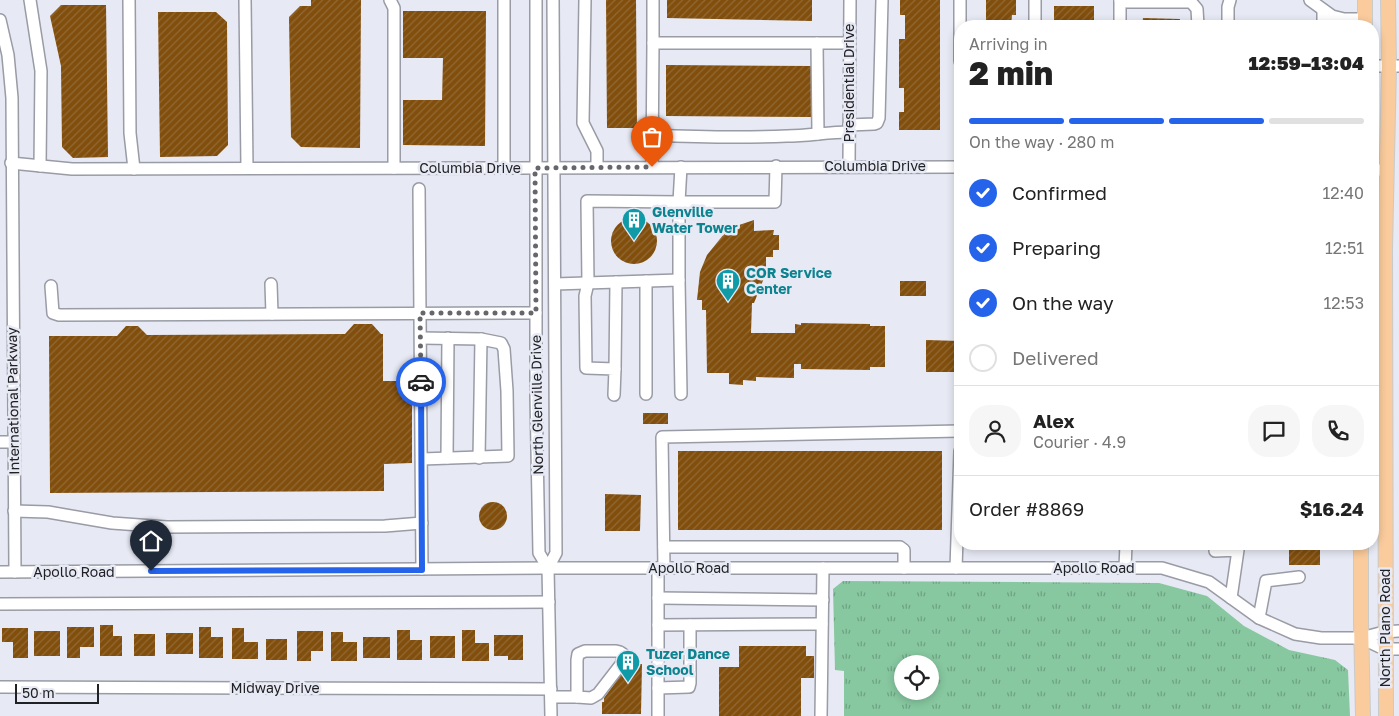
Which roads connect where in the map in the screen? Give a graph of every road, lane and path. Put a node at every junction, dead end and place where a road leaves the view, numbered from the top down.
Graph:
1 (30, 0) edge
2 (129, 0) edge
3 (246, 0) edge
4 (390, 0) edge
5 (504, 0) edge
6 (536, 0) edge
7 (553, 0) edge
8 (585, 0) edge
9 (653, 0) edge
10 (850, 0) edge
11 (882, 0) edge
12 (960, 0) edge
13 (1035, 0) edge
14 (1230, 0) edge
15 (1310, 0) edge
16 (1365, 0) edge
17 (1388, 0) edge
18 (1120, 1) edge
19 (1155, 1) edge
20 (1323, 10) junction
21 (0, 20) edge
22 (960, 20) edge
23 (1035, 20) edge
24 (1120, 20) edge
25 (1198, 20) edge
26 (1228, 20) edge
27 (1324, 20) edge
28 (1349, 20) edge
29 (1365, 20) edge
30 (653, 43) junction
31 (817, 43) junction
32 (849, 43) junction
33 (1379, 66) edge
34 (1394, 66) edge
35 (6, 98) edge
36 (849, 128) junction
37 (818, 134) junction
38 (652, 135) junction
39 (6, 138) edge
40 (11, 163) junction
41 (40, 166) junction
42 (776, 166) junction
43 (849, 166) junction
44 (554, 167) junction
45 (597, 167) junction
46 (652, 167) junction
47 (680, 167) junction
48 (954, 167) edge
49 (247, 168) junction
50 (394, 168) junction
51 (504, 168) junction
52 (535, 168) junction
53 (134, 169) junction
54 (1379, 170) edge
55 (1387, 170) junction
56 (420, 189) dead end
57 (679, 202) junction
58 (6, 242) edge
59 (679, 280) junction
60 (646, 281) junction
61 (616, 282) junction
62 (588, 283) junction
63 (272, 284) dead end
64 (555, 284) junction
65 (52, 286) dead end
66 (420, 313) junction
67 (536, 313) junction
68 (272, 314) junction
69 (13, 331) junction
70 (0, 332) edge
71 (421, 338) junction
72 (448, 338) junction
73 (481, 339) junction
74 (615, 369) junction
75 (646, 394) dead end
76 (681, 394) dead end
77 (556, 395) junction
78 (614, 395) dead end
79 (536, 396) junction
80 (1379, 428) edge
81 (954, 431) edge
82 (0, 442) edge
83 (14, 442) junction
84 (447, 458) junction
85 (479, 458) junction
86 (422, 459) junction
87 (14, 511) junction
88 (422, 523) junction
89 (808, 546) junction
90 (664, 547) junction
91 (957, 550) edge
92 (1126, 550) edge
93 (1361, 550) edge
94 (1214, 551) dead end
95 (548, 568) junction
96 (661, 568) junction
97 (807, 568) junction
98 (823, 568) junction
99 (904, 568) junction
100 (956, 568) junction
101 (1126, 568) junction
102 (422, 570) junction
103 (0, 572) edge
104 (15, 572) junction
105 (1299, 577) dead end
106 (658, 598) junction
107 (1231, 598) junction
108 (823, 600) junction
109 (548, 602) junction
110 (0, 604) edge
111 (1259, 618) junction
112 (822, 624) junction
113 (658, 625) junction
114 (690, 625) junction
115 (1384, 632) junction
116 (1399, 632) edge
117 (1362, 638) junction
118 (1384, 649) junction
119 (1399, 649) edge
120 (0, 687) edge
121 (658, 688) junction
122 (551, 693) junction
123 (577, 698) junction
124 (551, 716) edge
125 (658, 716) edge
126 (821, 716) edge
127 (1363, 716) edge
128 (1386, 716) edge

1 - 41 street
2 - 53 street
3 - 49 street
4 - 50 street
5 - 51 street
6 - 52 street, North Glenville Drive
7 - 44 street, North Glenville Drive
8 - 45 street
9 - 30 street
10 - 32 street, Presidential Drive
11 - 36 street
12 - 22 street
13 - 23 street
14 - 26 street
15 - 20 street
16 - 29 main road
17 - 34 main road, North Plano Road
18 - 19 street
18 - 24 street
19 - 25 street
20 - 27 street
20 - 28 street
21 - 35 street, International Parkway
30 - 31 street
30 - 38 street
31 - 32 street
31 - 37 street
32 - 36 street, Presidential Drive
33 - 34 street
34 - 55 main road, North Plano Road
35 - 39 street, International Parkway
36 - 37 street
36 - 43 street, Presidential Drive
37 - 38 street
38 - 46 street
39 - 40 street, International Parkway
40 - 41 street, Columbia Drive
40 - 58 street, International Parkway
41 - 53 street, Columbia Drive
42 - 43 street, Columbia Drive
42 - 47 street, Columbia Drive
42 - 57 street
43 - 48 street, Columbia Drive
44 - 45 street, Columbia Drive
44 - 52 street, Columbia Drive
44 - 64 street, North Glenville Drive
45 - 46 street, Columbia Drive
46 - 47 street, Columbia Drive
47 - 57 street
49 - 50 street, Columbia Drive
49 - 53 street, Columbia Drive
50 - 51 street, Columbia Drive
51 - 52 street, Columbia Drive
52 - 67 street, North Glenville Drive
54 - 55 street
55 - 80 main road, North Plano Road
56 - 66 street
57 - 59 street
57 - 62 street
58 - 69 street, International Parkway
59 - 60 street
59 - 76 street
60 - 61 street
60 - 75 street
61 - 62 street
61 - 74 street
62 - 64 street
62 - 74 street
63 - 68 street
64 - 77 street, North Glenville Drive
65 - 68 street
66 - 67 street
66 - 68 street
66 - 71 street
67 - 79 street, North Glenville Drive
69 - 70 street
69 - 83 street, International Parkway
71 - 72 street
71 - 86 street
72 - 73 street
72 - 84 street
73 - 85 street
73 - 85 street
74 - 78 street
77 - 79 street
77 - 95 street, North Glenville Drive
79 - 95 street, North Glenville Drive
80 - 115 main road, North Plano Road
81 - 90 street
82 - 83 street
83 - 87 street, International Parkway
84 - 85 street
84 - 86 street
86 - 88 street
87 - 88 street
87 - 104 street, International Parkway
88 - 102 street
89 - 90 street
89 - 97 street
89 - 99 street
90 - 96 street
91 - 100 street
92 - 101 street
93 - 117 main road, North Plano Road
94 - 107 street
95 - 96 street, Apollo Road
95 - 102 street, Apollo Road
95 - 109 street, North Glenville Drive
96 - 97 street, Apollo Road
96 - 106 street
97 - 98 street, Apollo Road
98 - 99 street, Apollo Road
98 - 108 street
99 - 100 street, Apollo Road
100 - 101 street, Apollo Road
101 - 107 street, Apollo Road
102 - 104 street, Apollo Road
103 - 104 street, Apollo Road
105 - 111 street
106 - 108 street
106 - 113 street
107 - 111 street, Apollo Road
108 - 112 street
109 - 110 street
109 - 122 street, North Glenville Drive
111 - 117 street, Apollo Road
112 - 114 street
112 - 126 street
113 - 114 street
113 - 121 street
114 - 121 street
115 - 116 street, Apollo Road
115 - 117 street, Apollo Road
115 - 118 main road, North Plano Road
117 - 118 street, Apollo Road
117 - 127 main road, North Plano Road
118 - 119 street, Apollo Road
118 - 128 main road, North Plano Road
120 - 122 street, Midway Drive
121 - 125 street
122 - 123 street, Midway Drive
122 - 124 street, North Glenville Drive
123 - 123 street, Midway Drive

